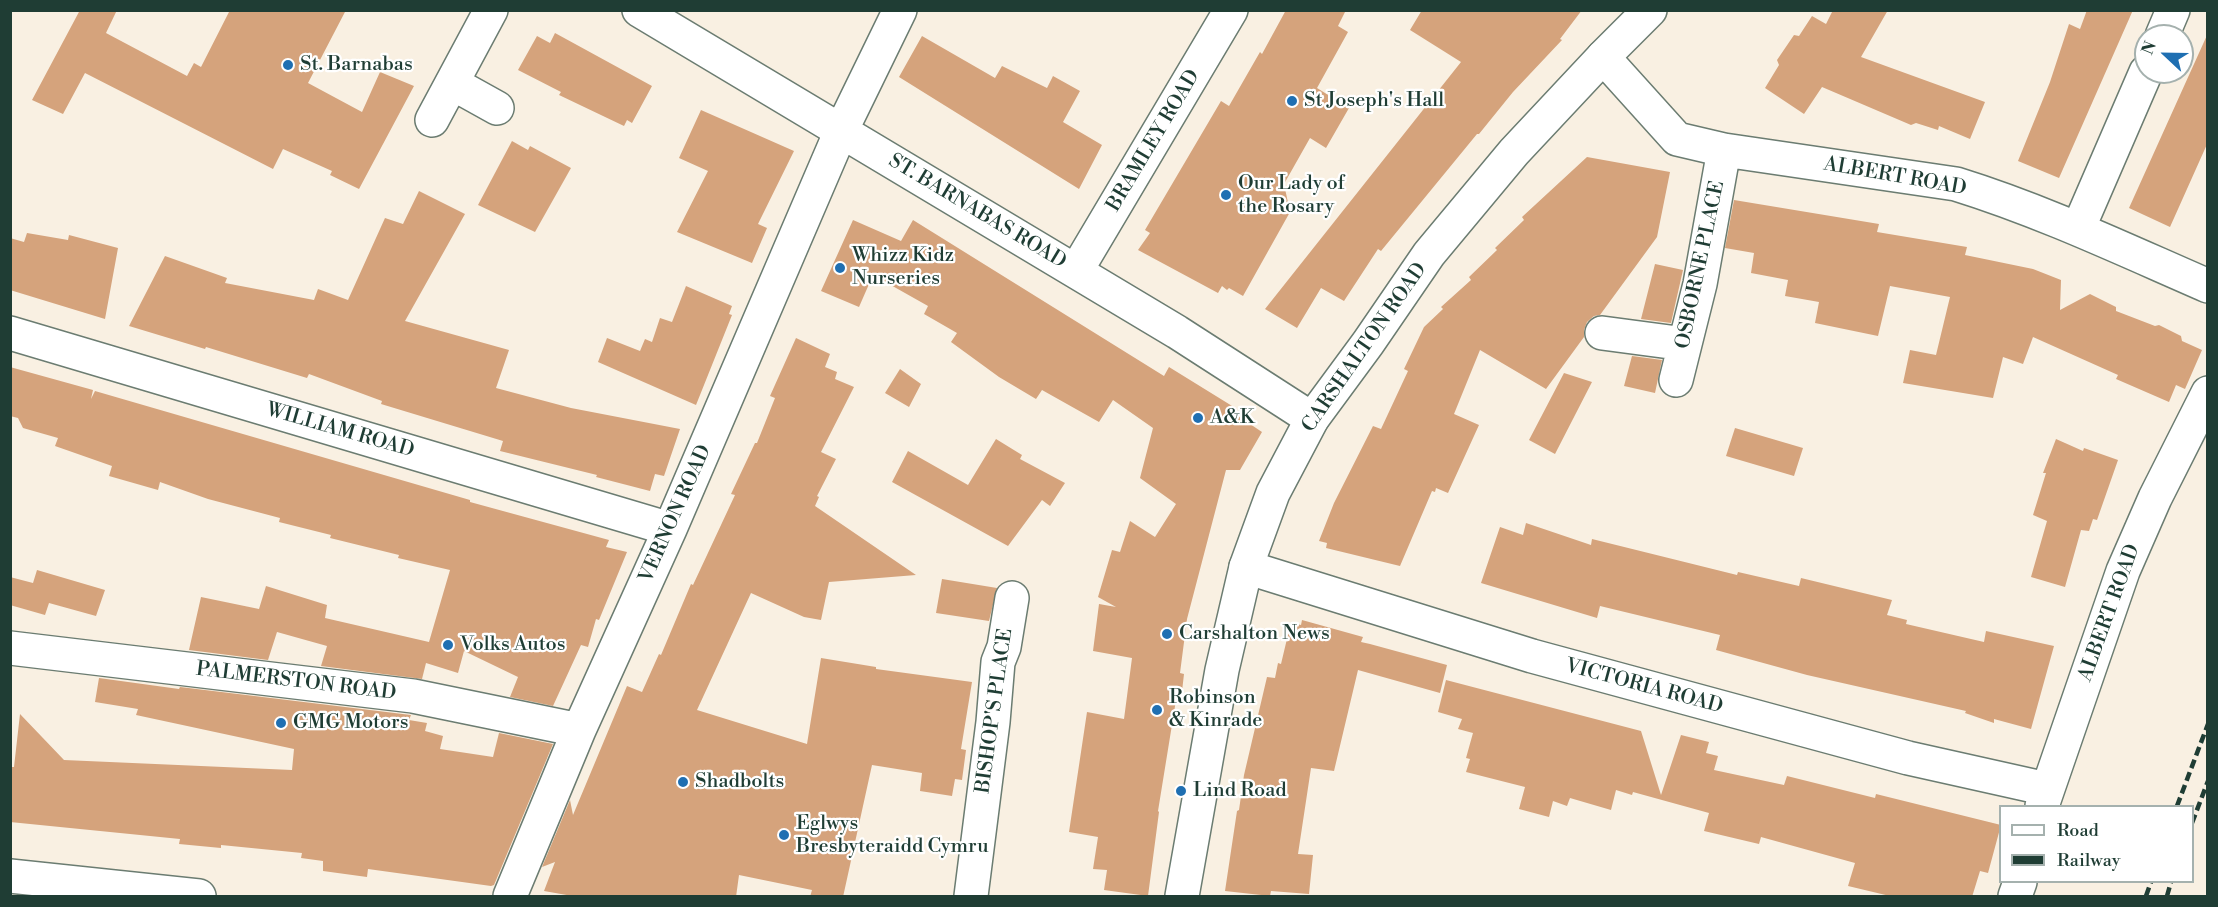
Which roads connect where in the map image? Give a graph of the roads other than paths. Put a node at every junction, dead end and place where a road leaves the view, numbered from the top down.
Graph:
1 (491, 10) edge
2 (639, 10) edge
3 (900, 10) edge
4 (1231, 10) edge
5 (1650, 10) edge
6 (2173, 10) edge
7 (2167, 24) edge
8 (1603, 57) junction
9 (452, 83) junction
10 (2141, 84) edge
11 (497, 108) dead end
12 (432, 120) dead end
13 (841, 130) junction
14 (1724, 150) junction
15 (2078, 229) junction
16 (1076, 272) junction
17 (2208, 286) edge
18 (10, 333) edge
19 (1602, 333) dead end
20 (1685, 344) junction
21 (1676, 380) dead end
22 (2208, 393) edge
23 (1312, 419) junction
24 (670, 529) junction
25 (1246, 567) junction
26 (1012, 598) dead end
27 (10, 648) edge
28 (579, 730) junction
29 (2045, 798) edge
30 (10, 876) edge
31 (147, 894) edge
32 (199, 897) edge
33 (510, 897) edge
34 (971, 897) edge
35 (1182, 897) edge

1 - 9 main road
2 - 13 main road, ST. BARNABAS ROAD
3 - 13 main road, VERNON ROAD
4 - 16 main road, BRAMLEY ROAD
5 - 8 main road, CARSHALTON ROAD
6 - 7 main road
8 - 14 main road, ALBERT ROAD
8 - 23 main road, CARSHALTON ROAD
9 - 11 main road
9 - 12 main road
10 - 15 main road
13 - 16 main road, ST. BARNABAS ROAD
13 - 24 main road, VERNON ROAD
14 - 15 main road, ALBERT ROAD
14 - 20 main road, OSBORNE PLACE
15 - 17 main road, ALBERT ROAD
16 - 23 main road, ST. BARNABAS ROAD
18 - 24 main road, WILLIAM ROAD
19 - 20 main road
20 - 21 main road, OSBORNE PLACE
22 - 29 main road, ALBERT ROAD
23 - 25 main road, CARSHALTON ROAD
24 - 28 main road, VERNON ROAD
25 - 29 main road, VICTORIA ROAD
25 - 35 main road, CARSHALTON ROAD
26 - 34 main road, BISHOP'S PLACE
27 - 28 main road, PALMERSTON ROAD
28 - 33 main road, VERNON ROAD
30 - 31 main road
31 - 32 main road

